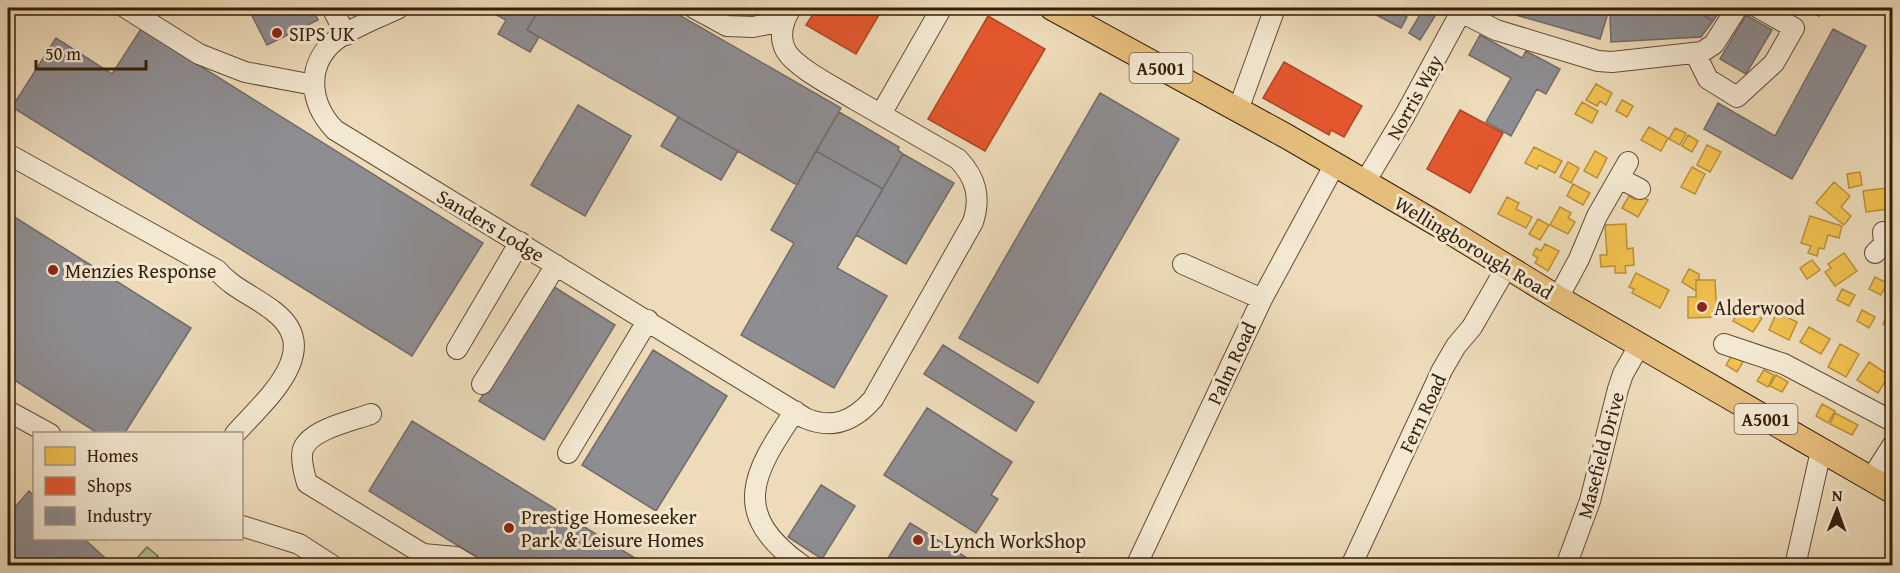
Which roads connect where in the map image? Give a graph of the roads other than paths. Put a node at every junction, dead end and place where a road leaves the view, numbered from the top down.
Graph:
1 (126, 8) edge
2 (332, 8) edge
3 (399, 8) edge
4 (694, 8) edge
5 (1052, 8) edge
6 (1275, 8) edge
7 (1737, 8) edge
8 (1759, 8) edge
9 (941, 9) dead end
10 (1462, 10) edge
11 (787, 14) edge
12 (346, 35) junction
13 (1695, 53) junction
14 (314, 85) junction
15 (1238, 110) junction
16 (881, 114) junction
17 (8, 154) edge
18 (1335, 164) junction
19 (1365, 182) junction
20 (1640, 189) dead end
21 (520, 242) junction
22 (556, 264) junction
23 (1183, 264) dead end
24 (1506, 268) junction
25 (1558, 298) junction
26 (1262, 299) junction
27 (648, 320) junction
28 (1724, 344) dead end
29 (1639, 346) junction
30 (457, 349) dead end
31 (482, 384) dead end
32 (8, 411) edge
33 (795, 411) junction
34 (371, 414) dead end
35 (1893, 421) edge
36 (46, 432) edge
37 (237, 432) edge
38 (1893, 446) edge
39 (1821, 451) junction
40 (568, 453) dead end
41 (1871, 479) junction
42 (1893, 491) edge
43 (243, 526) edge
44 (333, 566) edge
45 (471, 566) edge
46 (803, 566) edge
47 (1136, 566) edge
48 (1352, 566) edge
49 (1566, 566) edge
50 (1795, 566) edge

1 - 14 street
2 - 12 street
3 - 12 street
4 - 11 street, Sanders Lodge
5 - 15 main road, Wellingborough Road / A5001
6 - 15 street
7 - 13 street, Norris Way
8 - 13 street
9 - 16 street
10 - 13 street, Norris Way
10 - 19 street, Norris Way
11 - 16 street, Sanders Lodge
12 - 14 street
14 - 21 street, Sanders Lodge
15 - 18 main road, Wellingborough Road / A5001
16 - 33 street, Sanders Lodge
17 - 37 street
18 - 19 main road, Wellingborough Road / A5001
18 - 26 street, Palm Road
19 - 24 main road, Wellingborough Road / A5001
20 - 25 street
21 - 22 street, Sanders Lodge
21 - 30 street
22 - 27 street, Sanders Lodge
22 - 31 street
23 - 26 street
24 - 25 main road, Wellingborough Road / A5001
24 - 48 street, Fern Road
25 - 29 main road, Wellingborough Road / A5001
26 - 47 street, Palm Road
27 - 33 street, Sanders Lodge
27 - 40 street
28 - 35 street
29 - 39 main road, Wellingborough Road / A5001
29 - 49 street, Masefield Drive
32 - 36 street
33 - 46 street
34 - 45 street
38 - 41 street
39 - 41 main road, Wellingborough Road / A5001
39 - 50 street
41 - 42 main road, Wellingborough Road / A5001
43 - 44 street

